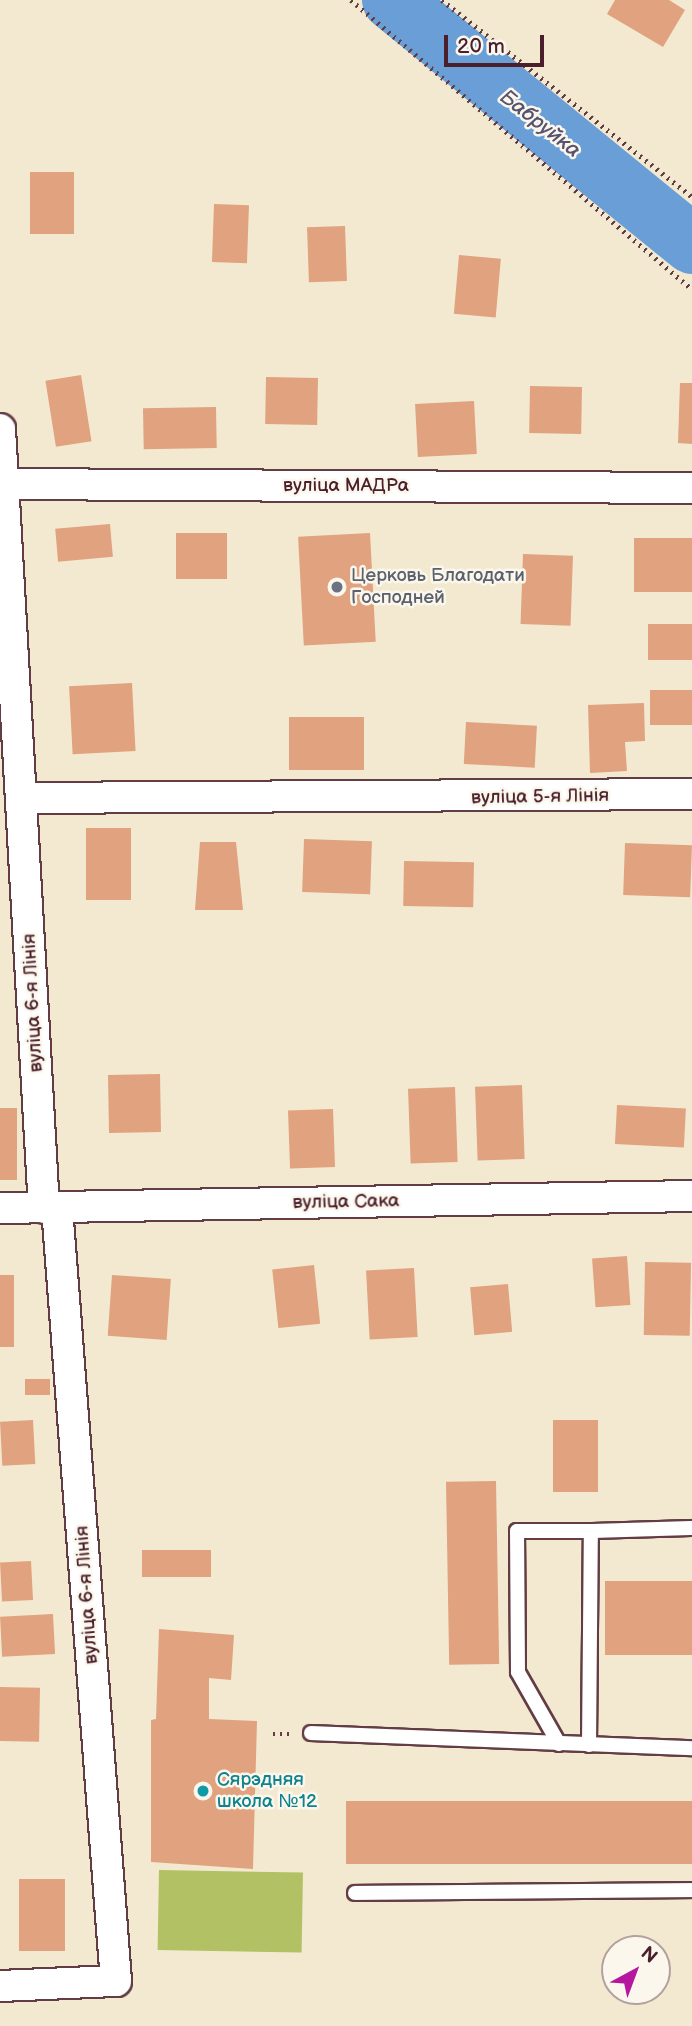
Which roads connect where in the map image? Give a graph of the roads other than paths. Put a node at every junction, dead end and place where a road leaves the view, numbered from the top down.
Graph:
1 (0, 429) edge
2 (2, 484) edge
3 (692, 488) edge
4 (692, 794) edge
5 (21, 798) junction
6 (692, 1196) edge
7 (0, 1208) edge
8 (50, 1208) junction
9 (692, 1528) edge
10 (591, 1531) junction
11 (311, 1733) dead end
12 (559, 1744) junction
13 (589, 1745) junction
14 (692, 1748) edge
15 (692, 1890) edge
16 (355, 1893) dead end
17 (0, 1986) edge

1 - 2 street, вуліца 6-я Лінія
2 - 3 street, вуліца МАДРа
2 - 5 street, вуліца 6-я Лінія
4 - 5 street, вуліца 5-я Лінія
5 - 8 street, вуліца 6-я Лінія
6 - 8 street, вуліца Сака
7 - 8 street, вуліца Сака
8 - 17 street, вуліца 6-я Лінія
9 - 10 lane
10 - 12 lane
10 - 13 lane
11 - 12 lane
12 - 13 lane
13 - 14 lane
15 - 16 lane

